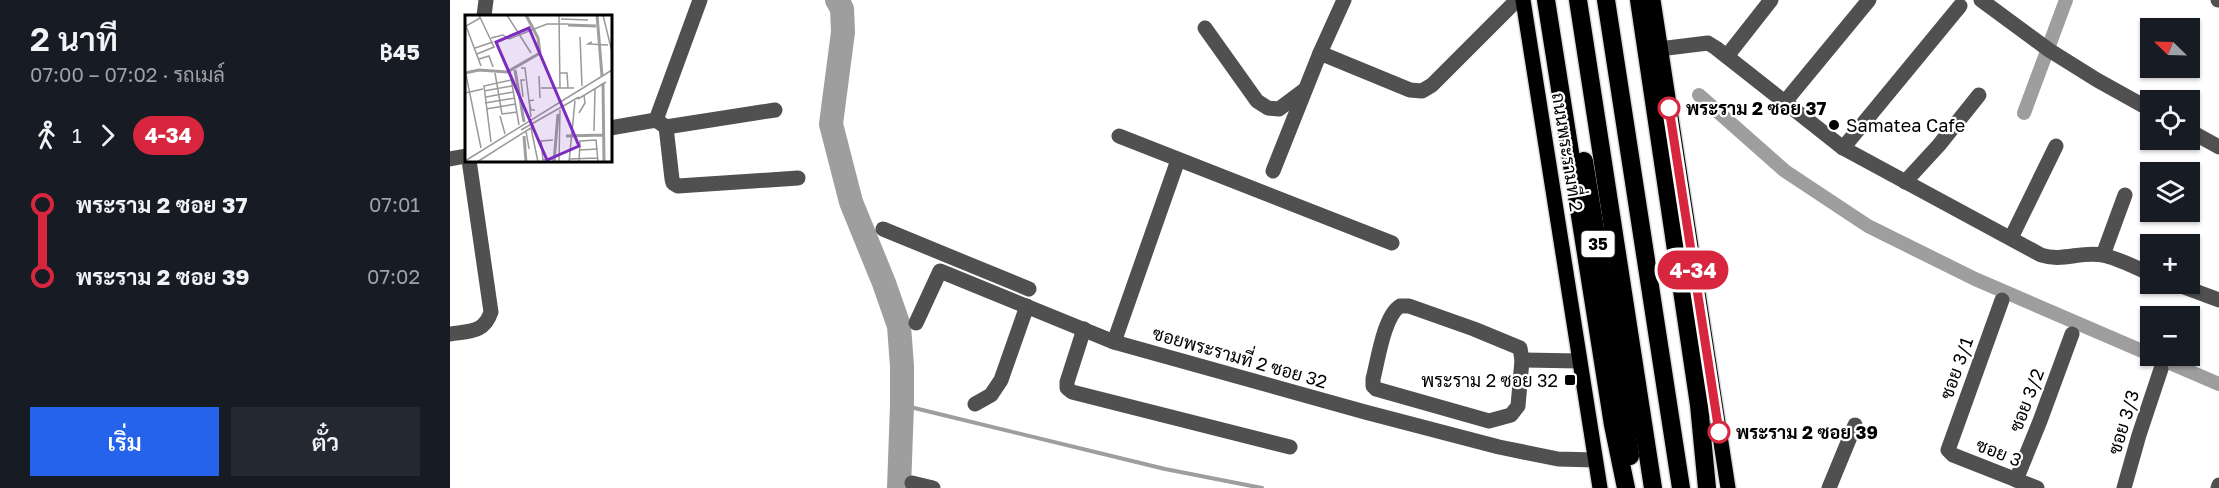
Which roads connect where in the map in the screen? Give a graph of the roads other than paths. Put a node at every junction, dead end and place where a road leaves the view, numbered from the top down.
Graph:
1 (486, 0) edge
2 (700, 0) edge
3 (1344, 0) edge
4 (1517, 0) edge
5 (1523, 0) edge
6 (1546, 0) edge
7 (1559, 0) edge
8 (1578, 0) edge
9 (1606, 0) edge
10 (1614, 0) edge
11 (1639, 0) edge
12 (1653, 0) edge
13 (1771, 0) edge
14 (1869, 0) edge
15 (1981, 0) edge
16 (1960, 6) dead end
17 (484, 15) edge
18 (1205, 28) dead end
19 (1659, 49) junction
20 (1320, 53) junction
21 (1727, 57) junction
22 (1305, 89) junction
23 (1979, 95) dead end
24 (1784, 103) junction
25 (2140, 104) edge
26 (775, 110) dead end
27 (661, 124) junction
28 (612, 128) edge
29 (1119, 136) dead end
30 (2200, 137) edge
31 (2056, 146) dead end
32 (2219, 147) edge
33 (1843, 148) junction
34 (465, 156) edge
35 (450, 159) edge
36 (1178, 160) junction
37 (469, 162) edge
38 (1273, 171) dead end
39 (798, 178) dead end
40 (1905, 182) junction
41 (2125, 195) dead end
42 (883, 229) dead end
43 (2011, 238) junction
44 (1392, 243) dead end
45 (2103, 255) junction
46 (966, 263) junction
47 (2140, 270) edge
48 (958, 279) junction
49 (1029, 289) dead end
50 (2200, 293) edge
51 (2002, 300) dead end
52 (2219, 300) edge
53 (1027, 306) junction
54 (916, 323) dead end
55 (1084, 329) junction
56 (450, 334) edge
57 (2072, 334) dead end
58 (1114, 342) junction
59 (1522, 360) junction
60 (1579, 361) junction
61 (2161, 369) dead end
62 (975, 404) dead end
63 (1855, 425) dead end
64 (1290, 447) dead end
65 (1948, 450) joint
66 (1595, 460) junction
67 (2016, 480) junction
68 (912, 483) dead end
69 (933, 488) edge
70 (1600, 488) edge
71 (1626, 488) edge
72 (1634, 488) edge
73 (1653, 488) edge
74 (1681, 488) edge
75 (1688, 488) edge
76 (1707, 488) edge
77 (1728, 488) edge
78 (1829, 488) edge
79 (2037, 488) edge
80 (2124, 488) edge

1 - 17 street
2 - 27 street
3 - 20 street
4 - 20 street
5 - 60 main road, ถนนพระรามที่ 2 / 35
6 - 71 highway
7 - 72 highway, ถนนพระรามที่ 2 / 35
8 - 73 highway
9 - 74 highway
10 - 75 highway
11 - 76 highway
12 - 19 main road
13 - 21 street
14 - 24 street
15 - 25 street
16 - 33 street
18 - 22 street
19 - 21 street
19 - 77 main road
20 - 22 street
21 - 24 street
22 - 38 street
23 - 40 street
24 - 33 street
26 - 27 street
27 - 28 street
27 - 39 street
29 - 36 street
30 - 32 street
31 - 43 street
33 - 40 street
34 - 35 street
36 - 44 street
36 - 58 street
37 - 56 street
40 - 43 street
41 - 45 street
42 - 46 street
43 - 45 street
45 - 47 street
46 - 48 street
46 - 49 street
48 - 53 street, ซอยพระรามที่ 2 ซอย 32
48 - 54 street, ซอยพระรามที่ 2 ซอย 32
50 - 52 street
51 - 65 street, ซอย 3/1
53 - 55 street, ซอยพระรามที่ 2 ซอย 32
53 - 62 street
55 - 58 street, ซอยพระรามที่ 2 ซอย 32
55 - 64 street
57 - 67 street, ซอย 3/2
58 - 66 street, ซอยพระรามที่ 2 ซอย 32
59 - 59 street
59 - 60 street
60 - 66 main road, ถนนพระรามที่ 2 / 35
61 - 80 street, ซอย 3/3
63 - 78 street
65 - 67 street, ซอย 3
66 - 70 main road, ถนนพระรามที่ 2 / 35
67 - 79 street, ซอย 3
68 - 69 street

